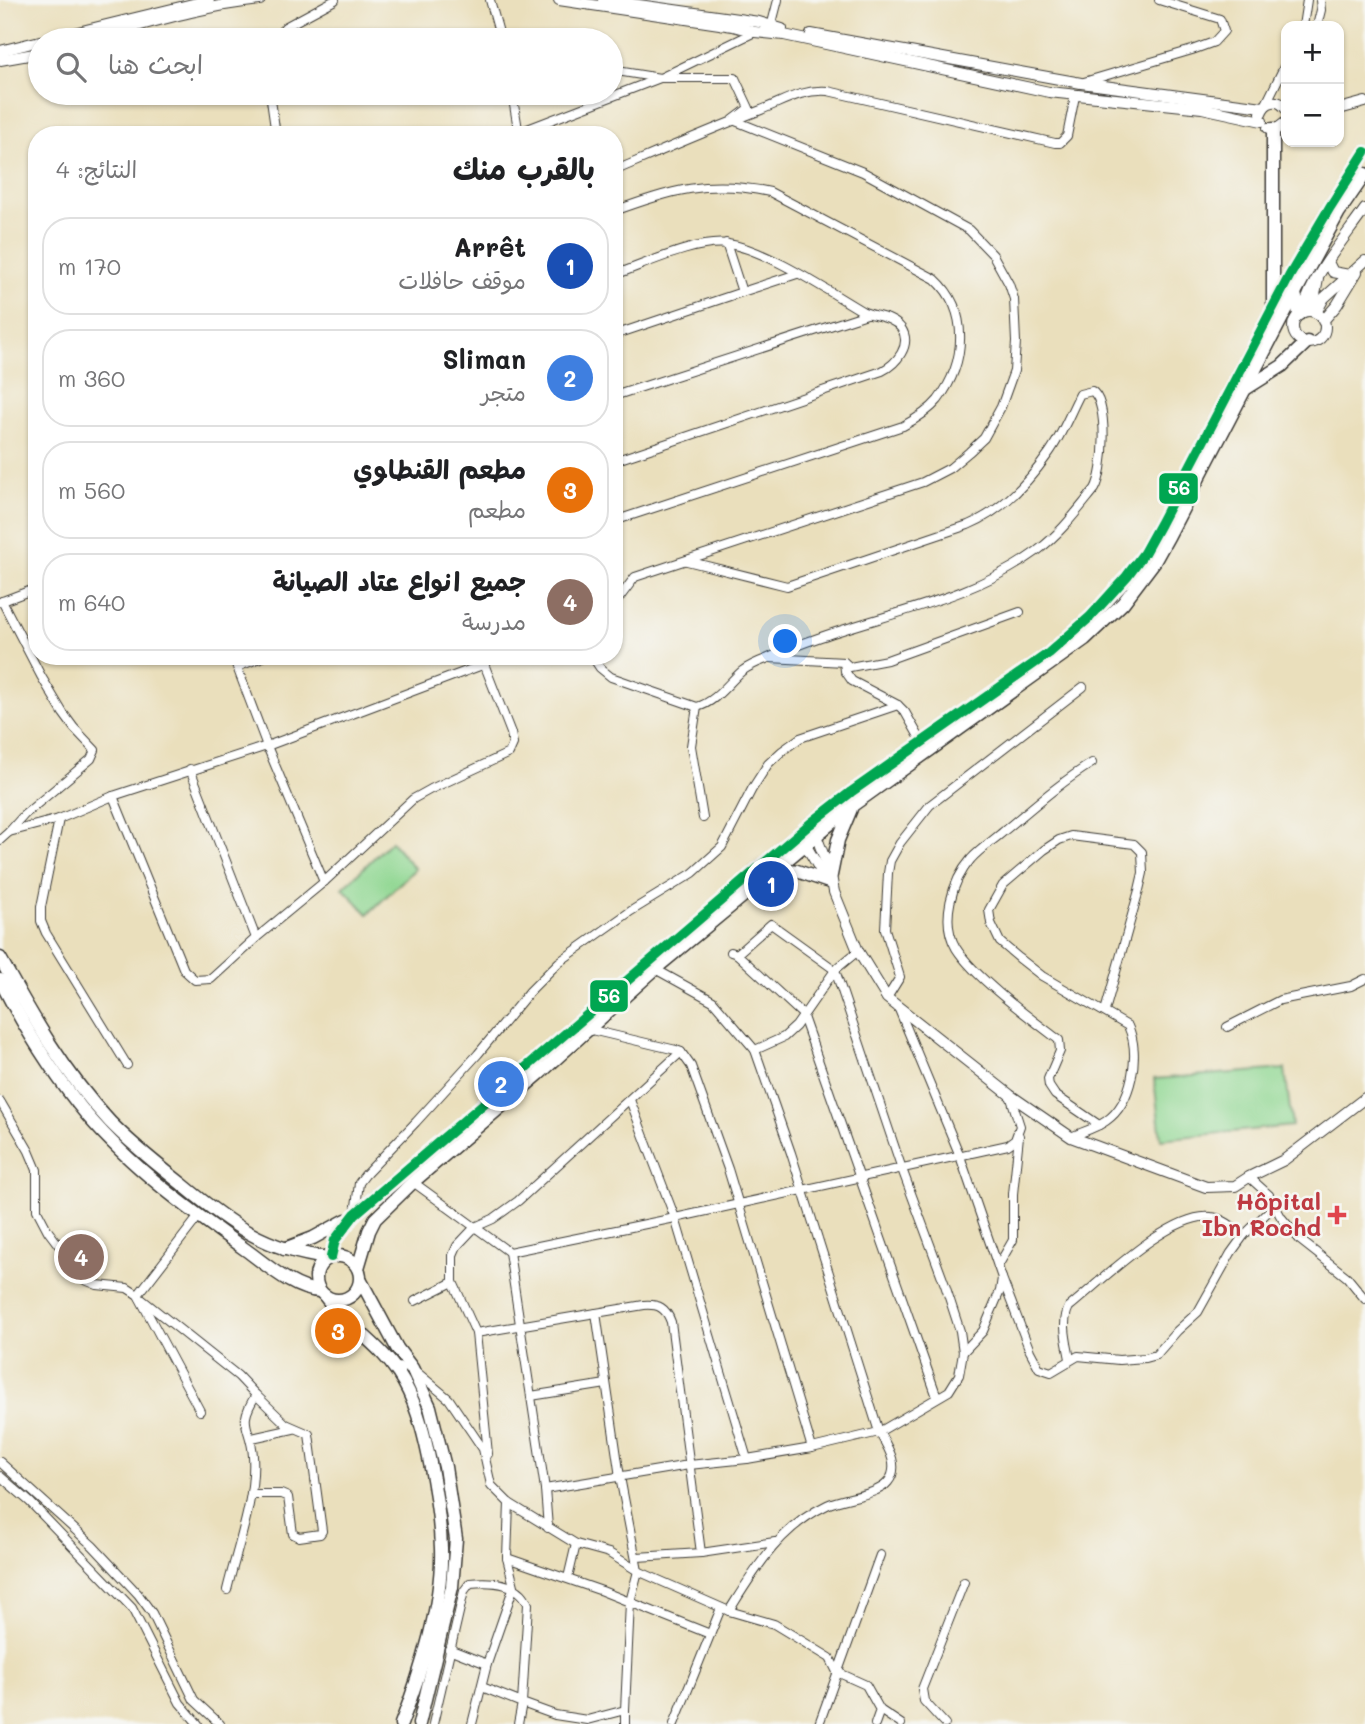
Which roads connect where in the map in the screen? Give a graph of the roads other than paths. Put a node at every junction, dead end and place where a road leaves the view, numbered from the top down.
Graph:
1 (209, 0) edge
2 (260, 0) edge
3 (335, 0) edge
4 (491, 0) edge
5 (559, 0) edge
6 (603, 0) edge
7 (778, 0) edge
8 (1159, 0) edge
9 (1307, 0) edge
10 (1320, 0) edge
11 (1304, 21) edge
12 (1318, 21) edge
13 (771, 27) junction
14 (95, 28) edge
15 (131, 28) edge
16 (284, 28) edge
17 (498, 28) edge
18 (755, 32) junction
19 (28, 44) edge
20 (0, 51) edge
21 (28, 55) edge
22 (0, 60) edge
23 (623, 72) edge
24 (1281, 73) edge
25 (660, 78) junction
26 (1081, 83) junction
27 (623, 92) edge
28 (1075, 96) junction
29 (1365, 102) edge
30 (1281, 104) edge
31 (272, 105) edge
32 (513, 105) edge
33 (591, 105) edge
34 (1264, 106) junction
35 (1344, 108) edge
36 (733, 120) junction
37 (1262, 121) junction
38 (275, 126) edge
39 (516, 126) edge
40 (537, 126) edge
41 (1281, 126) edge
42 (1281, 146) edge
43 (1365, 152) edge
44 (623, 167) edge
45 (1365, 174) edge
46 (623, 208) edge
47 (1365, 209) edge
48 (1334, 210) junction
49 (726, 243) junction
50 (1328, 262) junction
51 (1363, 263) edge
52 (623, 272) edge
53 (797, 274) junction
54 (1349, 275) junction
55 (742, 292) junction
56 (1295, 293) junction
57 (1273, 309) junction
58 (867, 313) junction
59 (1307, 313) junction
60 (1323, 321) junction
61 (623, 332) edge
62 (1307, 342) junction
63 (1244, 391) junction
64 (623, 393) edge
65 (623, 458) edge
66 (623, 518) edge
67 (687, 561) junction
68 (28, 591) edge
69 (623, 593) edge
70 (1, 601) edge
71 (1020, 612) dead end
72 (28, 652) edge
73 (767, 658) junction
74 (844, 662) junction
75 (35, 665) edge
76 (242, 665) edge
77 (470, 665) edge
78 (485, 665) edge
79 (598, 665) edge
80 (237, 667) joint
81 (1083, 687) dead end
82 (898, 705) junction
83 (697, 707) junction
84 (922, 742) junction
85 (267, 746) junction
86 (1092, 762) dead end
87 (190, 769) junction
88 (113, 796) junction
89 (853, 805) junction
90 (703, 818) dead end
91 (59, 819) junction
92 (813, 829) junction
93 (9, 832) junction
94 (802, 839) junction
95 (0, 840) edge
96 (776, 868) junction
97 (829, 878) junction
98 (324, 882) junction
99 (256, 937) junction
100 (858, 951) junction
101 (0, 958) edge
102 (655, 969) junction
103 (835, 970) junction
104 (1365, 979) edge
105 (0, 980) edge
106 (887, 998) junction
107 (898, 1007) junction
108 (1105, 1011) junction
109 (802, 1014) junction
110 (1227, 1027) dead end
111 (586, 1029) junction
112 (755, 1050) junction
113 (681, 1052) junction
114 (127, 1065) dead end
115 (1010, 1095) junction
116 (1365, 1098) edge
117 (631, 1100) junction
118 (0, 1101) edge
119 (1099, 1125) junction
120 (1020, 1126) junction
121 (1071, 1137) junction
122 (960, 1156) junction
123 (902, 1169) junction
124 (1249, 1177) junction
125 (858, 1178) junction
126 (413, 1182) junction
127 (801, 1191) junction
128 (739, 1204) junction
129 (1275, 1205) junction
130 (355, 1214) junction
131 (199, 1216) junction
132 (675, 1218) junction
133 (475, 1227) junction
134 (1244, 1235) junction
135 (284, 1249) junction
136 (509, 1252) junction
137 (329, 1258) junction
138 (998, 1266) junction
139 (358, 1268) junction
140 (1002, 1278) junction
141 (361, 1281) junction
142 (453, 1282) junction
143 (323, 1294) junction
144 (139, 1297) junction
145 (1365, 1298) edge
146 (415, 1301) dead end
147 (596, 1313) junction
148 (520, 1324) junction
149 (476, 1333) junction
150 (963, 1352) junction
151 (1070, 1359) junction
152 (394, 1367) junction
153 (412, 1368) junction
154 (606, 1384) junction
155 (256, 1395) junction
156 (531, 1396) junction
157 (937, 1397) junction
158 (200, 1411) dead end
159 (293, 1429) junction
160 (879, 1432) junction
161 (252, 1438) junction
162 (812, 1448) junction
163 (747, 1459) junction
164 (0, 1462) edge
165 (689, 1465) junction
166 (0, 1476) edge
167 (620, 1477) junction
168 (491, 1485) junction
169 (545, 1489) junction
170 (251, 1494) junction
171 (509, 1503) junction
172 (548, 1528) junction
173 (775, 1542) junction
174 (576, 1544) junction
175 (701, 1553) junction
176 (880, 1555) dead end
177 (637, 1557) junction
178 (507, 1558) junction
179 (638, 1571) junction
180 (568, 1578) junction
181 (964, 1582) dead end
182 (514, 1586) junction
183 (227, 1590) dead end
184 (630, 1602) junction
185 (725, 1609) junction
186 (710, 1634) junction
187 (449, 1649) junction
188 (487, 1664) junction
189 (837, 1672) junction
190 (482, 1688) junction
191 (522, 1703) junction
192 (625, 1710) junction
193 (880, 1710) junction
194 (554, 1720) edge
195 (587, 1722) edge
196 (198, 1724) edge
197 (220, 1724) edge
198 (401, 1724) edge
199 (419, 1724) edge
200 (433, 1724) edge
201 (472, 1724) edge
202 (518, 1724) edge
203 (625, 1724) edge
204 (674, 1724) edge
205 (819, 1724) edge
206 (875, 1724) edge
207 (901, 1724) edge
208 (945, 1724) edge

1 - 14 street
2 - 15 street
3 - 16 street
4 - 17 street
5 - 18 street
6 - 13 street
7 - 13 street
8 - 26 street
9 - 11 street
10 - 12 street
13 - 26 street
18 - 25 street
18 - 28 street
19 - 20 street
21 - 22 street
23 - 25 street
24 - 34 street
25 - 27 street
25 - 36 street
26 - 34 street
28 - 36 street
28 - 37 street
29 - 35 street
30 - 34 street
31 - 38 street
32 - 39 street
33 - 40 street
34 - 37 street
36 - 44 street
36 - 67 street
37 - 41 street
42 - 57 highway
43 - 48 highway
45 - 48 highway
46 - 66 street
47 - 50 street
48 - 56 highway
48 - 57 highway
49 - 52 street
49 - 53 street
49 - 55 street
50 - 54 street
50 - 59 street
51 - 54 street
51 - 60 street
53 - 55 street
53 - 58 street
54 - 59 street
55 - 61 street
56 - 59 highway
56 - 63 highway
57 - 84 highway
58 - 64 street
58 - 65 street
59 - 60 street
59 - 62 street
60 - 62 street
62 - 63 highway
63 - 89 highway
67 - 69 street
67 - 73 street
68 - 70 street
70 - 72 street
71 - 74 street
73 - 74 street
73 - 83 street
74 - 82 street
75 - 93 street
76 - 80 street
77 - 85 street
78 - 98 street
79 - 83 street
80 - 85 street
81 - 106 street
82 - 84 street
82 - 130 street
83 - 90 street
84 - 92 highway
85 - 87 street
85 - 98 street
86 - 119 street
87 - 88 street
87 - 99 street
88 - 91 street
88 - 99 street
89 - 92 highway
89 - 97 highway
91 - 93 street
91 - 114 street
92 - 94 highway
92 - 97 street
93 - 95 street
94 - 96 highway
94 - 97 street
94 - 130 highway
96 - 97 highway
96 - 102 highway
97 - 100 street
98 - 99 street
100 - 103 street
100 - 106 street
101 - 135 highway
102 - 111 highway
102 - 112 street
103 - 109 street
103 - 109 street
103 - 123 street
104 - 110 street
105 - 131 highway
106 - 107 street
107 - 115 street
107 - 122 street
108 - 108 street
108 - 119 street
109 - 112 street
109 - 125 street
111 - 113 street
111 - 126 highway
112 - 127 street
113 - 117 street
113 - 128 street
115 - 120 street
115 - 121 street
116 - 124 street
117 - 132 street
117 - 133 street
118 - 144 street
119 - 121 street
120 - 122 street
120 - 138 street
121 - 124 street
122 - 123 street
122 - 138 street
123 - 125 street
123 - 150 street
124 - 129 street
125 - 127 street
125 - 157 street
126 - 133 street
126 - 139 highway
127 - 128 street
127 - 160 street
128 - 132 street
128 - 162 street
129 - 134 street
129 - 145 street
130 - 135 highway
130 - 137 highway
131 - 143 highway
131 - 144 street
132 - 136 street
132 - 163 street
133 - 136 street
133 - 142 street
134 - 151 street
134 - 151 street
135 - 137 highway
136 - 148 street
137 - 139 highway
137 - 143 highway
138 - 140 street
139 - 141 highway
140 - 150 street
140 - 151 street
141 - 143 highway
141 - 153 highway
142 - 146 street
142 - 149 street
143 - 152 highway
144 - 155 street
144 - 158 street
147 - 148 street
147 - 154 street
147 - 165 street
148 - 149 street
148 - 156 street
149 - 168 street
150 - 157 street
152 - 153 street
152 - 198 highway
153 - 168 street
153 - 199 highway
154 - 156 street
154 - 167 street
155 - 159 street
155 - 161 street
156 - 169 street
157 - 160 street
159 - 161 street
159 - 170 street
160 - 162 street
160 - 173 street
161 - 170 street
162 - 163 street
163 - 165 street
164 - 197 street
165 - 167 street
165 - 175 street
166 - 196 street
167 - 169 street
167 - 177 street
168 - 171 street
169 - 172 street
170 - 183 street
171 - 172 street
171 - 178 street
172 - 174 street
173 - 175 street
173 - 185 street
174 - 179 street
174 - 180 street
175 - 177 street
176 - 189 street
177 - 179 street
178 - 180 street
178 - 182 street
179 - 184 street
179 - 185 street
180 - 184 street
181 - 208 street
182 - 187 street
182 - 188 street
182 - 191 street
184 - 186 street
184 - 192 street
185 - 186 street
185 - 189 street
186 - 204 street
187 - 188 street
187 - 200 street
188 - 190 street
189 - 193 street
189 - 205 street
190 - 191 street
190 - 201 street
191 - 194 street
191 - 202 street
192 - 195 street
192 - 203 street
193 - 206 street
193 - 207 street
194 - 195 street

